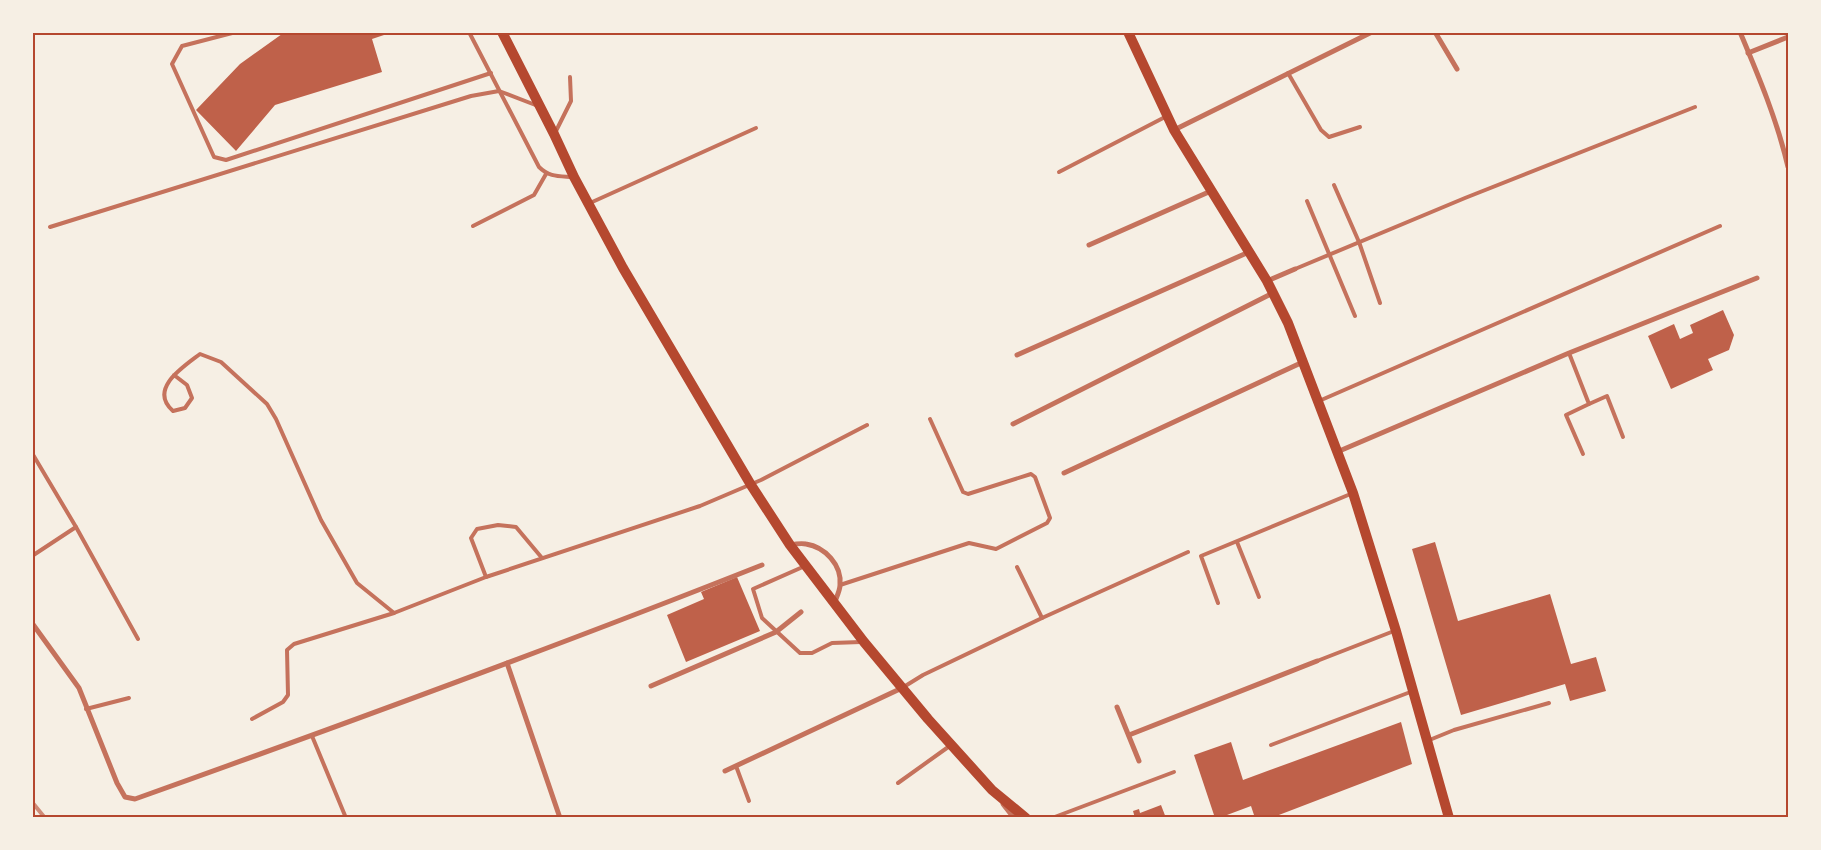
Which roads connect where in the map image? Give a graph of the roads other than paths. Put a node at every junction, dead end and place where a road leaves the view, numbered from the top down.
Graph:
1 (236, 32) edge
2 (469, 32) edge
3 (502, 32) edge
4 (1128, 32) edge
5 (1372, 32) edge
6 (1435, 32) edge
7 (1740, 32) edge
8 (1788, 37) edge
9 (1748, 53) junction
10 (1457, 69) dead end
11 (491, 73) junction
12 (1288, 73) junction
13 (570, 76) dead end
14 (499, 91) junction
15 (540, 107) junction
16 (1695, 107) dead end
17 (1167, 116) junction
18 (1360, 127) dead end
19 (756, 128) dead end
20 (1174, 130) junction
21 (554, 134) junction
22 (1788, 167) edge
23 (1059, 172) dead end
24 (546, 174) junction
25 (574, 177) junction
26 (1334, 185) dead end
27 (1211, 191) junction
28 (1308, 201) dead end
29 (588, 204) junction
30 (473, 226) dead end
31 (1720, 226) dead end
32 (50, 227) dead end
33 (1359, 242) junction
34 (1088, 245) dead end
35 (1249, 252) junction
36 (1330, 254) junction
37 (1295, 268) joint
38 (1757, 278) dead end
39 (1267, 281) junction
40 (1273, 293) junction
41 (1380, 304) dead end
42 (1355, 316) dead end
43 (1569, 354) junction
44 (1017, 355) dead end
45 (1303, 361) junction
46 (174, 375) junction
47 (1319, 401) junction
48 (1589, 404) junction
49 (930, 419) dead end
50 (1013, 424) dead end
51 (867, 425) dead end
52 (1623, 437) dead end
53 (1337, 452) junction
54 (32, 453) edge
55 (1583, 454) dead end
56 (1064, 473) dead end
57 (751, 485) junction
58 (1353, 493) junction
59 (76, 527) junction
60 (1237, 542) junction
61 (790, 545) junction
62 (1188, 552) dead end
63 (32, 556) edge
64 (542, 558) junction
65 (762, 565) dead end
66 (805, 566) junction
67 (1017, 567) dead end
68 (486, 577) junction
69 (840, 585) junction
70 (1259, 597) dead end
71 (1218, 603) dead end
72 (834, 604) junction
73 (801, 612) dead end
74 (394, 613) junction
75 (1042, 618) junction
76 (32, 623) edge
77 (1396, 630) junction
78 (776, 632) junction
79 (138, 640) dead end
80 (864, 642) junction
81 (1317, 661) joint
82 (507, 663) junction
83 (650, 686) dead end
84 (902, 688) junction
85 (1413, 691) junction
86 (129, 698) dead end
87 (1549, 703) dead end
88 (1117, 707) dead end
89 (86, 709) junction
90 (252, 719) dead end
91 (1129, 735) junction
92 (312, 736) junction
93 (1427, 741) junction
94 (1271, 744) dead end
95 (951, 746) junction
96 (1139, 761) dead end
97 (736, 766) junction
98 (725, 771) dead end
99 (1174, 772) dead end
100 (898, 783) dead end
101 (992, 790) junction
102 (749, 801) dead end
103 (346, 818) edge
104 (560, 818) edge
105 (1014, 818) edge
106 (1026, 818) edge
107 (1052, 818) edge
108 (1449, 818) edge

1 - 11 lane
2 - 11 lane
3 - 15 main road
4 - 17 main road
5 - 12 street
6 - 10 street
7 - 9 street
8 - 9 street
9 - 22 street
11 - 14 lane
12 - 18 lane
12 - 20 street
13 - 21 lane
14 - 15 lane
14 - 24 lane
14 - 32 lane
15 - 21 main road
16 - 33 lane
17 - 20 main road
17 - 23 lane
19 - 29 lane
20 - 27 main road
21 - 25 main road
24 - 25 lane
24 - 30 lane
25 - 29 main road
26 - 33 lane
27 - 34 street
27 - 35 main road
28 - 36 lane
29 - 57 main road
31 - 47 lane
33 - 36 lane
33 - 41 lane
35 - 39 main road
35 - 44 street
36 - 37 lane
36 - 42 lane
37 - 39 street
38 - 43 street
39 - 40 main road
40 - 45 main road
40 - 50 street
43 - 48 lane
43 - 53 street
45 - 47 main road
45 - 56 street
46 - 46 lane
46 - 74 lane
47 - 53 main road
48 - 52 lane
48 - 55 lane
49 - 69 lane
51 - 57 lane
53 - 58 main road
54 - 59 lane
57 - 61 main road
57 - 64 lane
58 - 60 lane
58 - 77 main road
59 - 63 lane
59 - 79 lane
60 - 70 lane
60 - 71 lane
61 - 66 main road
61 - 69 street
62 - 75 lane
64 - 68 lane
64 - 68 lane
65 - 82 street
66 - 72 main road
66 - 78 lane
67 - 75 lane
68 - 74 lane
69 - 72 street
72 - 80 main road
73 - 78 street
74 - 90 lane
75 - 84 lane
76 - 89 street
77 - 81 lane
77 - 85 main road
78 - 80 lane
78 - 83 street
80 - 84 main road
81 - 91 street
82 - 92 street
82 - 104 street
84 - 95 main road
84 - 97 street
85 - 93 main road
85 - 94 lane
86 - 89 lane
87 - 93 lane
88 - 91 street
89 - 92 street
91 - 96 street
92 - 103 lane
93 - 108 main road
95 - 100 lane
95 - 101 main road
97 - 98 street
97 - 102 lane
99 - 107 lane
101 - 105 street
101 - 106 main road

